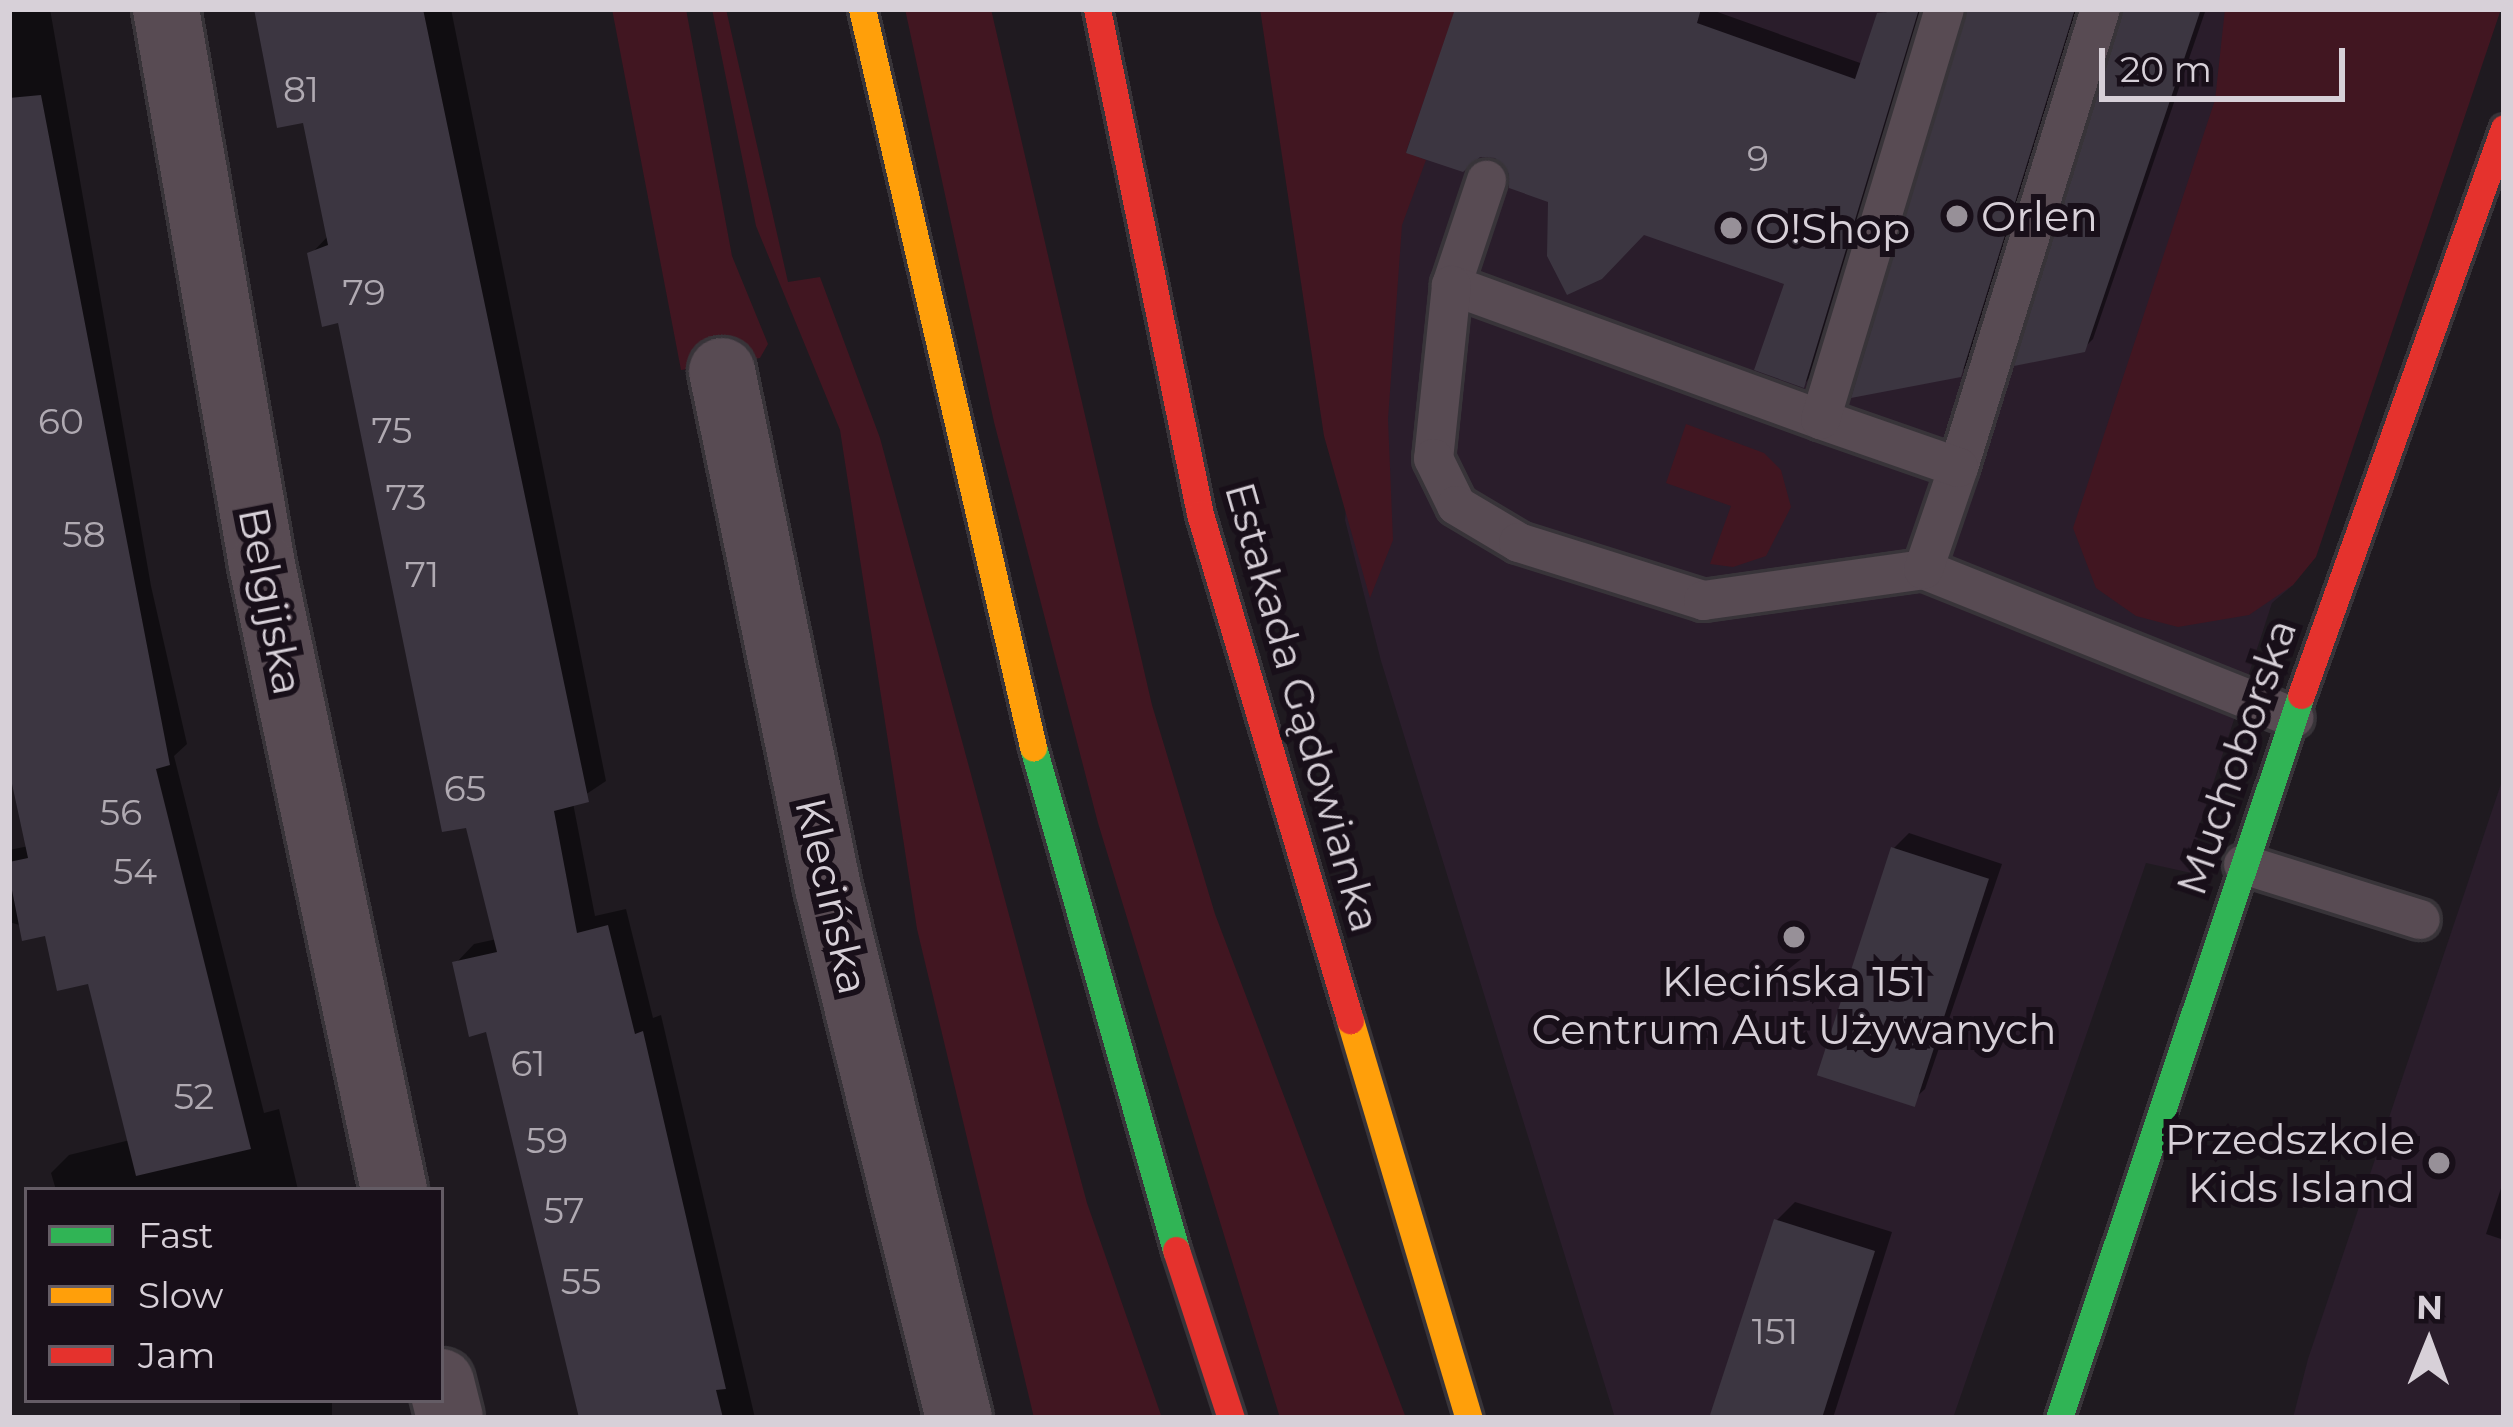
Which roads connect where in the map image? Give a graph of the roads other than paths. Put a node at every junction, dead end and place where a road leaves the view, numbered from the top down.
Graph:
1 (166, 9) edge
2 (862, 9) edge
3 (1097, 9) edge
4 (1944, 9) edge
5 (2100, 9) edge
6 (2504, 128) edge
7 (1486, 180) dead end
8 (1450, 285) junction
9 (722, 370) dead end
10 (1820, 418) junction
11 (1958, 467) junction
12 (1923, 569) junction
13 (2293, 717) junction
14 (2243, 864) junction
15 (2420, 919) dead end
16 (393, 1187) edge
17 (959, 1418) edge
18 (1231, 1418) edge
19 (1468, 1418) edge
20 (2060, 1418) edge

1 - 16 street, Belgijska
2 - 18 main road
3 - 19 main road, Estakada Gądowianka
4 - 10 lane
5 - 11 lane
6 - 13 main road, Muchoborska
7 - 8 lane
8 - 10 lane
8 - 12 lane
9 - 17 street, Klecińska
10 - 11 lane
11 - 12 lane
12 - 13 lane
13 - 14 main road, Muchoborska
14 - 15 lane
14 - 20 main road, Muchoborska

